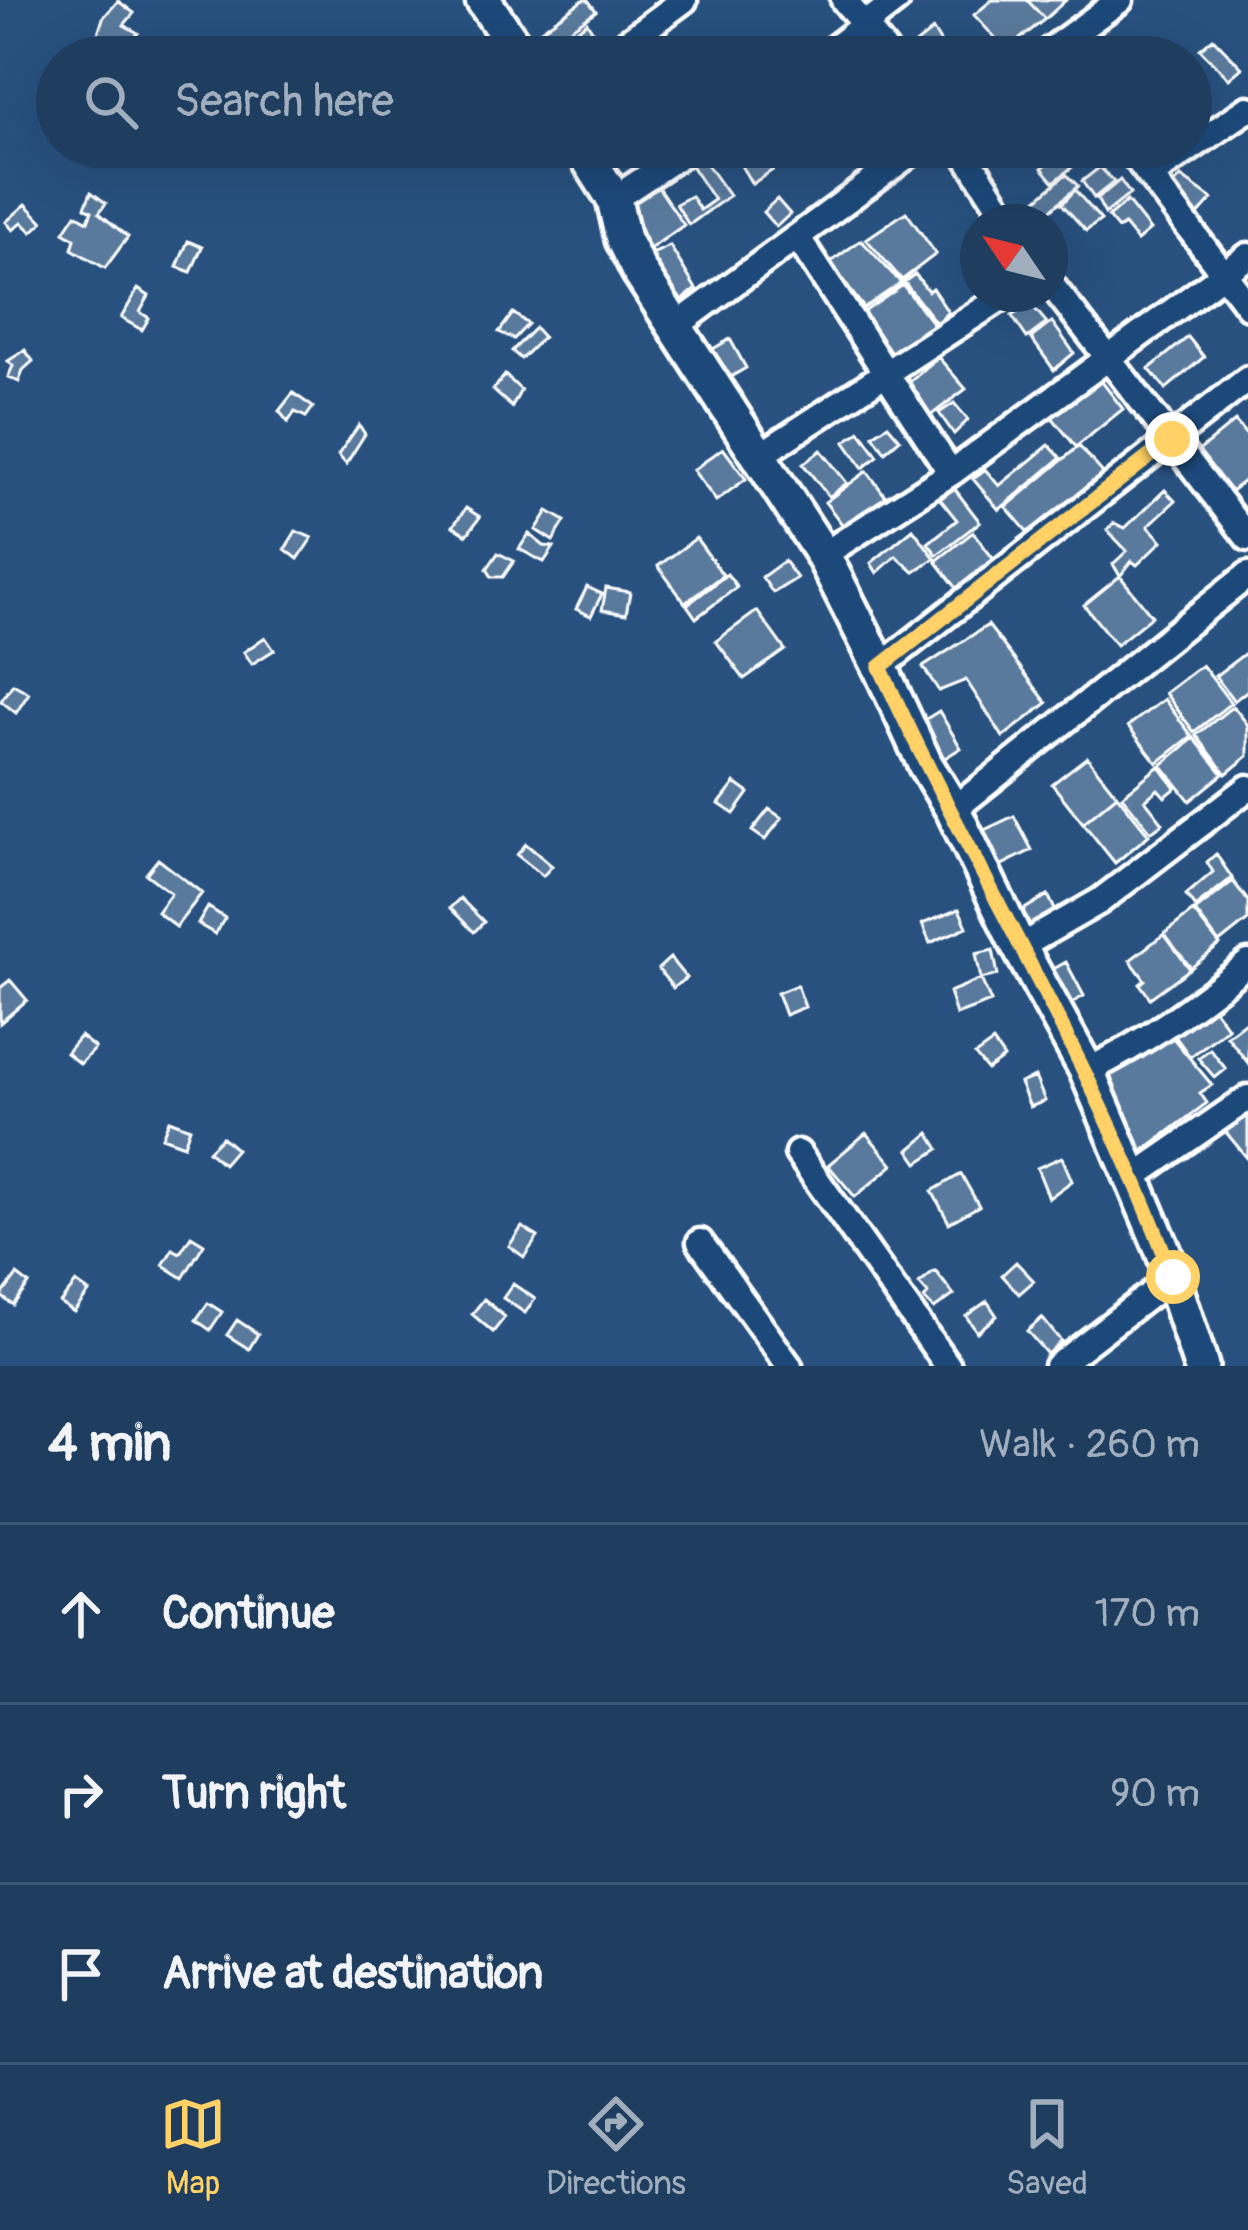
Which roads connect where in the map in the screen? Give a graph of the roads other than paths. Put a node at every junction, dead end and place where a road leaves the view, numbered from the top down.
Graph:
1 (483, 0) edge
2 (684, 0) edge
3 (844, 0) edge
4 (897, 0) edge
5 (1104, 5) edge
6 (865, 27) junction
7 (508, 36) edge
8 (635, 36) edge
9 (852, 36) edge
10 (872, 36) edge
11 (1070, 36) edge
12 (1248, 109) edge
13 (1212, 133) edge
14 (594, 168) edge
15 (660, 168) edge
16 (891, 168) edge
17 (974, 168) edge
18 (1145, 168) edge
19 (1161, 168) edge
20 (1151, 175) junction
21 (614, 199) junction
22 (997, 204) edge
23 (798, 238) junction
24 (1248, 256) edge
25 (1224, 275) junction
26 (1248, 306) edge
27 (1068, 307) edge
28 (979, 312) edge
29 (676, 326) junction
30 (1106, 356) junction
31 (885, 372) junction
32 (1248, 379) edge
33 (1172, 439) junction
34 (759, 456) junction
35 (951, 472) junction
36 (1248, 538) edge
37 (823, 555) junction
38 (1248, 575) edge
39 (880, 667) junction
40 (1248, 788) edge
41 (952, 810) junction
42 (1020, 947) junction
43 (1248, 963) edge
44 (1087, 1071) junction
45 (1248, 1098) edge
46 (798, 1153) dead end
47 (1131, 1178) junction
48 (700, 1242) dead end
49 (1173, 1277) junction
50 (789, 1366) edge
51 (948, 1366) edge
52 (1057, 1366) edge
53 (1201, 1366) edge

1 - 7 street
2 - 8 street
3 - 6 street
4 - 6 street
5 - 11 street
6 - 9 street
6 - 10 street
12 - 13 street
14 - 21 street
15 - 21 street
16 - 23 street
17 - 22 street
18 - 20 street
19 - 20 street
20 - 25 street
21 - 29 street
23 - 29 street
23 - 31 street
24 - 25 street
25 - 26 street
25 - 30 street
27 - 30 street
28 - 31 street
29 - 34 street
30 - 33 street
30 - 35 street
31 - 34 street
31 - 35 street
32 - 33 street
33 - 36 street
33 - 39 street
34 - 37 street
35 - 37 street
37 - 39 street
38 - 41 street
39 - 41 street
40 - 42 street
41 - 42 street
42 - 44 street
43 - 44 street
44 - 47 street
45 - 47 street
46 - 51 street
47 - 49 street
48 - 50 street
49 - 52 street
49 - 53 street

